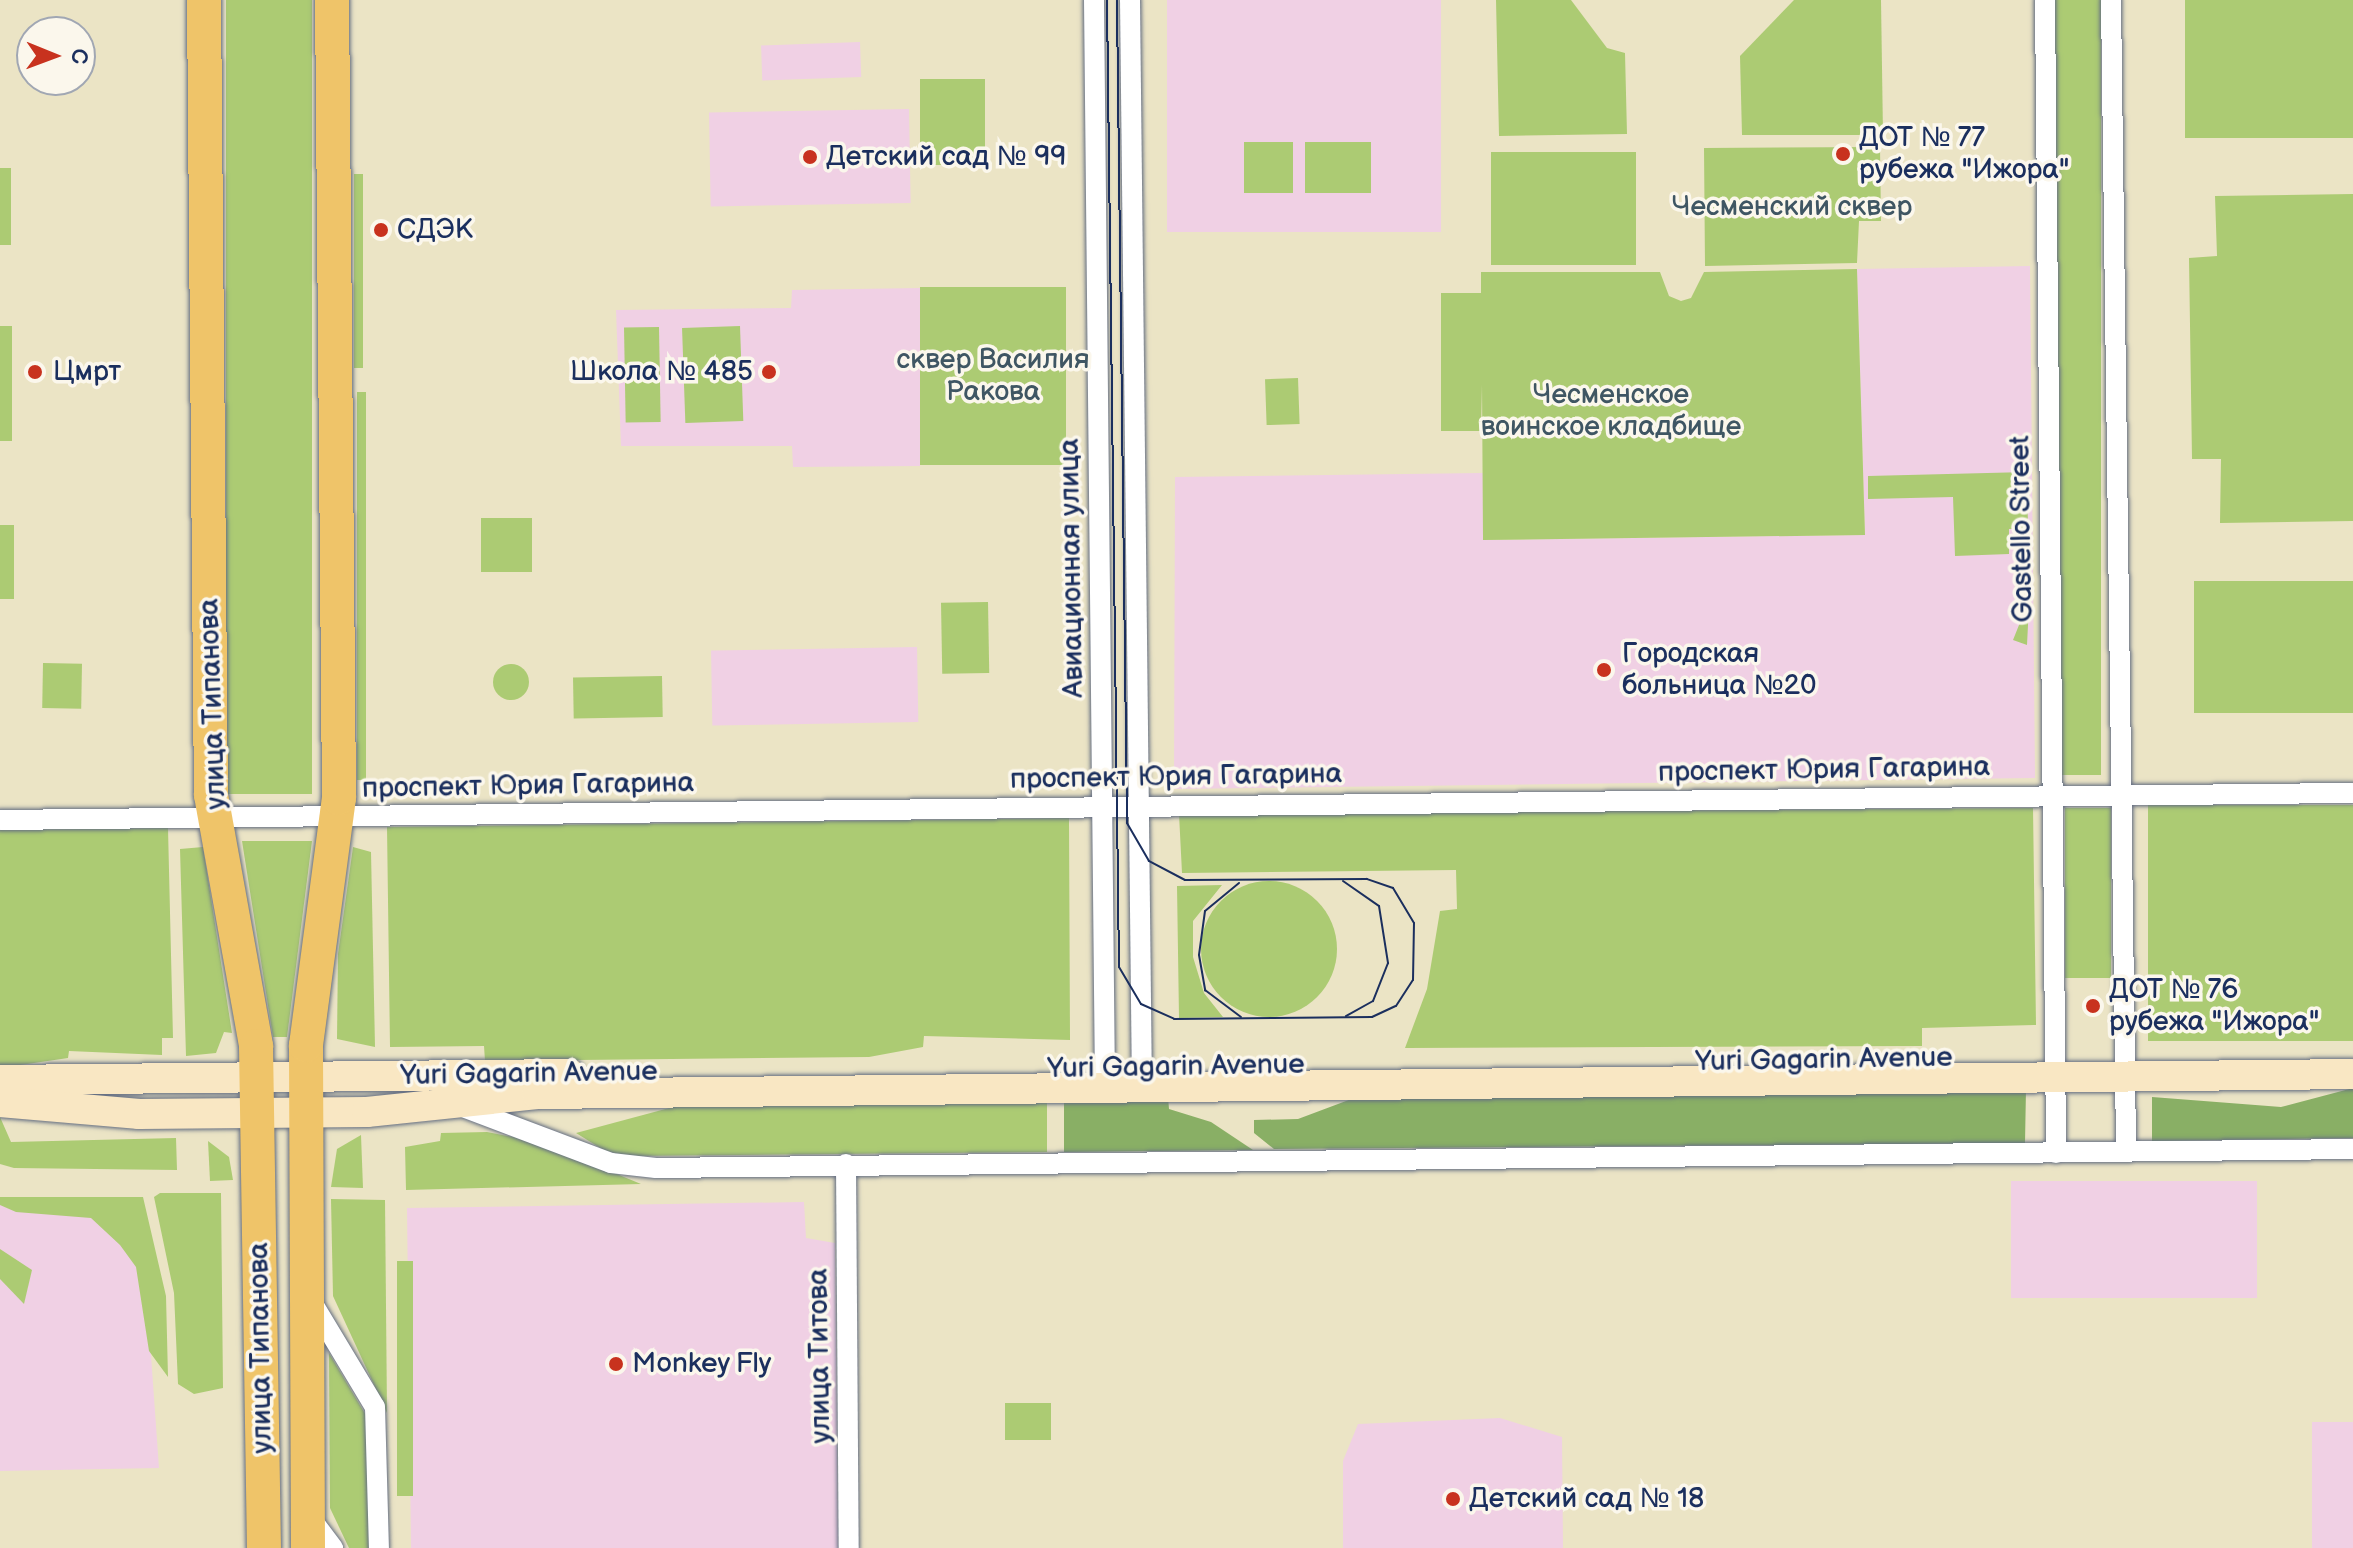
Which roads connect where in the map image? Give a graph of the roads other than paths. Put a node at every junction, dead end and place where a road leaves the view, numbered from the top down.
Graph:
1 (204, 0) edge
2 (332, 0) edge
3 (1094, 0) edge
4 (1130, 0) edge
5 (2045, 0) edge
6 (2111, 0) edge
7 (2353, 793) edge
8 (2122, 795) junction
9 (2053, 796) junction
10 (1102, 806) junction
11 (1139, 806) junction
12 (336, 817) junction
13 (216, 818) junction
14 (0, 820) edge
15 (2353, 1055) edge
16 (2056, 1067) junction
17 (2125, 1067) junction
18 (2353, 1074) edge
19 (305, 1076) junction
20 (258, 1077) junction
21 (1142, 1077) junction
22 (1105, 1078) junction
23 (0, 1080) edge
24 (0, 1102) edge
25 (452, 1104) junction
26 (259, 1112) junction
27 (304, 1112) junction
28 (2353, 1149) edge
29 (2126, 1151) junction
30 (2056, 1153) junction
31 (846, 1164) junction
32 (306, 1294) junction
33 (308, 1531) edge
34 (264, 1548) edge
35 (333, 1548) edge
36 (379, 1548) edge
37 (849, 1548) edge

1 - 13 main road, улица Типанова
2 - 12 main road, улица Типанова
3 - 10 street, Авиационная улица
4 - 11 street
5 - 9 street, Gastello Street
6 - 8 street
7 - 8 street, проспект Юрия Гагарина
8 - 9 street, проспект Юрия Гагарина
8 - 17 street
9 - 11 street, проспект Юрия Гагарина
9 - 16 street, Gastello Street
10 - 11 street, проспект Юрия Гагарина
10 - 12 street, проспект Юрия Гагарина
10 - 22 street, Авиационная улица
11 - 21 street
12 - 13 street, проспект Юрия Гагарина
12 - 19 main road, улица Типанова
13 - 14 street, проспект Юрия Гагарина
13 - 20 main road, улица Типанова
15 - 17 main road, Yuri Gagarin Avenue
16 - 17 main road, Yuri Gagarin Avenue
16 - 21 main road, Yuri Gagarin Avenue
16 - 30 street
17 - 18 main road, Yuri Gagarin Avenue
17 - 29 street
19 - 20 main road, Yuri Gagarin Avenue
19 - 22 main road, Yuri Gagarin Avenue
19 - 27 main road, улица Типанова
20 - 23 main road, Yuri Gagarin Avenue
20 - 26 main road, улица Типанова
21 - 22 main road, Yuri Gagarin Avenue
22 - 25 main road, Yuri Gagarin Avenue
24 - 26 main road, Yuri Gagarin Avenue
25 - 27 main road, Yuri Gagarin Avenue
25 - 31 street, Yuri Gagarin Avenue
26 - 27 main road, Yuri Gagarin Avenue
26 - 34 main road, улица Типанова
27 - 32 main road, улица Типанова
28 - 29 street, Yuri Gagarin Avenue
29 - 30 street, Yuri Gagarin Avenue
30 - 31 street, Yuri Gagarin Avenue
31 - 37 street, улица Титова
32 - 33 main road, улица Типанова
32 - 36 street
33 - 35 street

